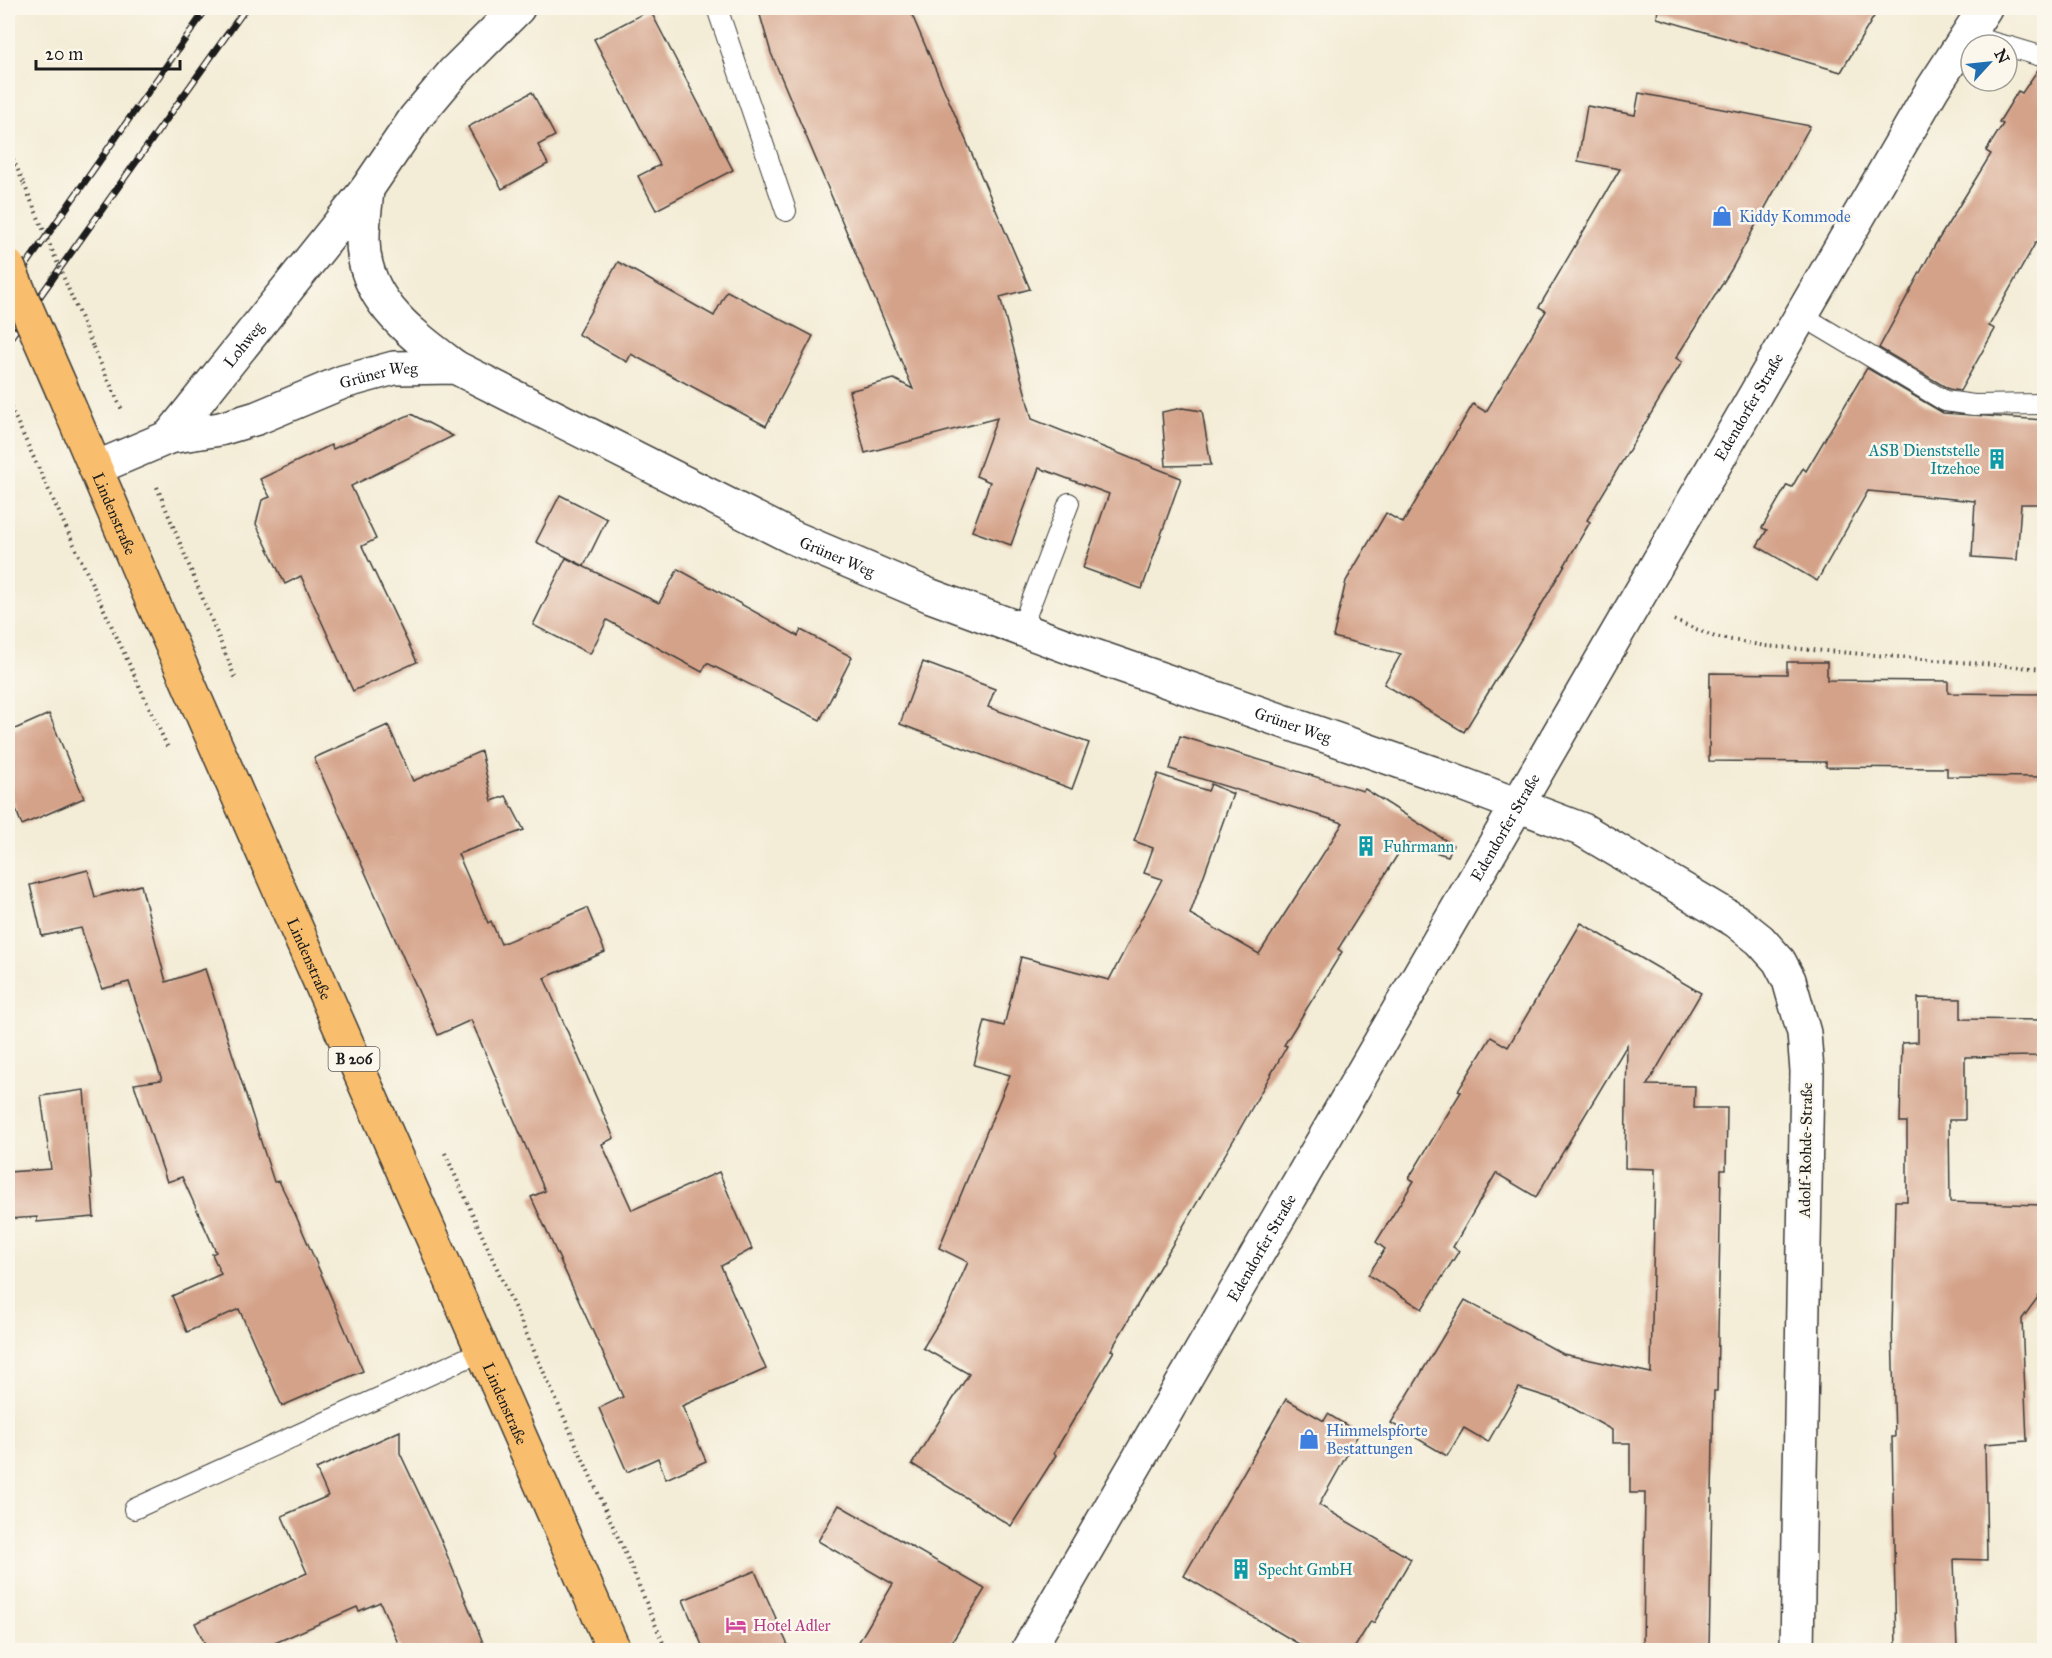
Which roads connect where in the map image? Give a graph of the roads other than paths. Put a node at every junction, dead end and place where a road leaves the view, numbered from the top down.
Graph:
1 (518, 8) edge
2 (717, 8) edge
3 (1985, 8) edge
4 (1968, 33) edge
5 (1959, 47) edge
6 (2019, 50) edge
7 (2044, 57) edge
8 (367, 189) junction
9 (786, 211) dead end
10 (8, 266) edge
11 (1801, 315) junction
12 (455, 367) junction
13 (2044, 404) edge
14 (154, 443) junction
15 (96, 468) junction
16 (1069, 503) dead end
17 (1021, 629) junction
18 (1518, 805) junction
19 (482, 1351) junction
20 (134, 1509) dead end
21 (614, 1650) edge
22 (1028, 1650) edge
23 (1797, 1650) edge

1 - 8 street, Lohweg
2 - 9 lane
3 - 4 street, Edendorfer Straße
5 - 11 street, Edendorfer Straße
6 - 7 lane
8 - 12 street, Lohweg
8 - 14 street, Lohweg
10 - 15 main road, Lindenstraße / B 206, bridge
11 - 13 lane
11 - 18 street, Edendorfer Straße
12 - 14 street, Grüner Weg
12 - 17 street, Grüner Weg
14 - 15 street, Lohweg
15 - 19 main road, Lindenstraße / B 206
16 - 17 lane
17 - 18 street, Grüner Weg
18 - 22 street, Edendorfer Straße
18 - 23 street, Adolf-Rohde-Straße
19 - 20 lane
19 - 21 main road, Lindenstraße / B 206

